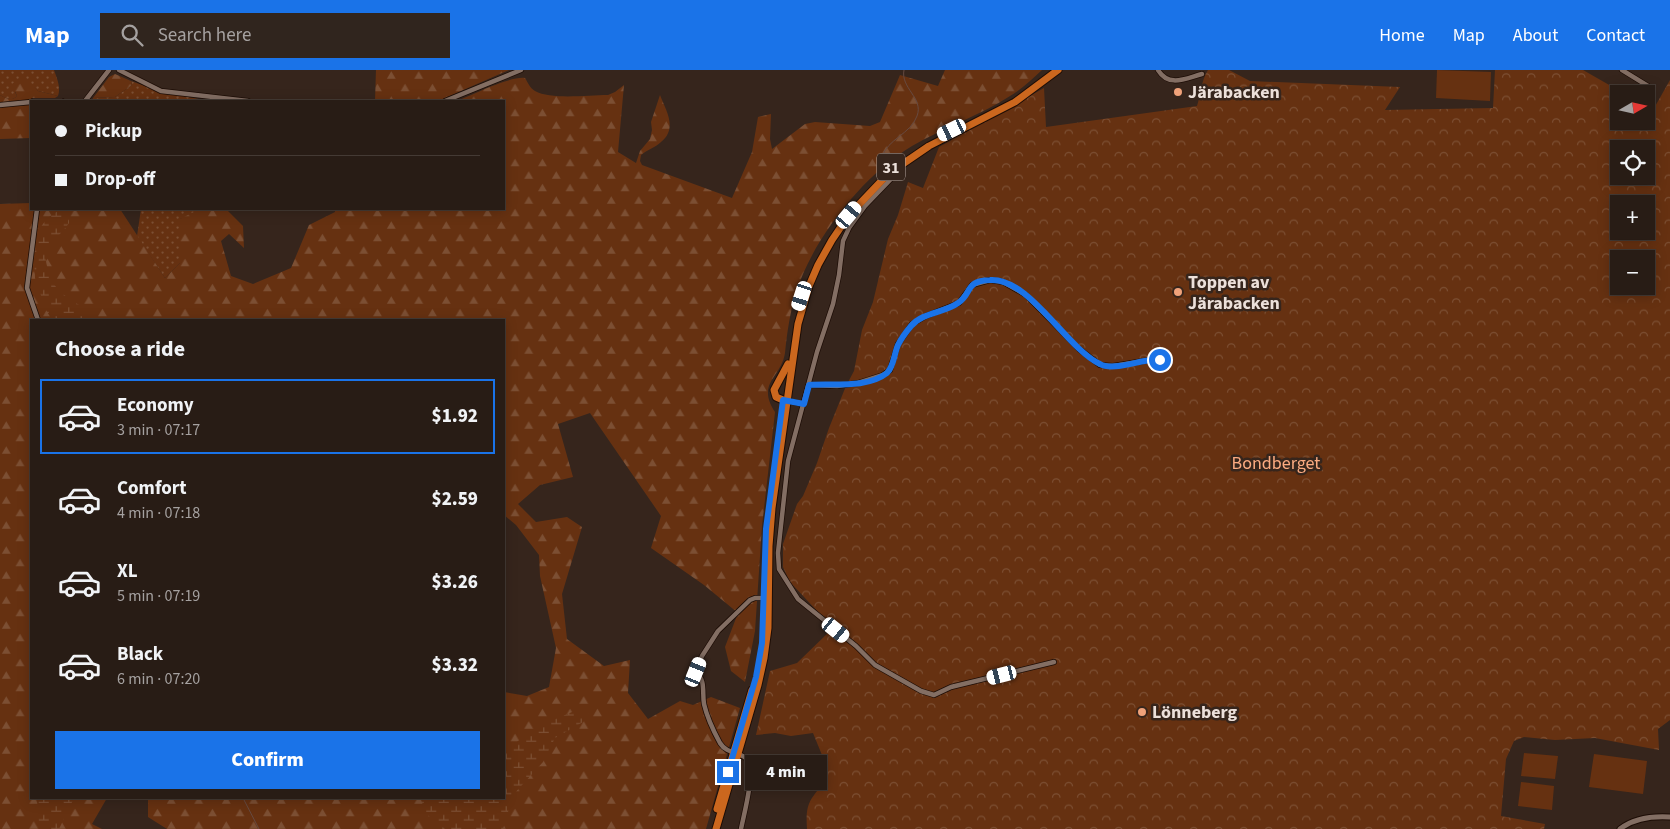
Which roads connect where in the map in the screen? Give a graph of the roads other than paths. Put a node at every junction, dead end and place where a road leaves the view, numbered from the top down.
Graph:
1 (110, 70) edge
2 (119, 70) edge
3 (521, 70) edge
4 (1052, 70) edge
5 (1058, 70) edge
6 (1158, 70) edge
7 (1622, 70) edge
8 (1202, 74) dead end
9 (1646, 85) edge
10 (86, 100) edge
11 (239, 100) edge
12 (447, 100) edge
13 (30, 101) edge
14 (0, 105) edge
15 (888, 174) junction
16 (37, 210) edge
17 (38, 319) edge
18 (1164, 362) dead end
19 (788, 364) junction
20 (809, 385) junction
21 (785, 400) junction
22 (804, 404) junction
23 (764, 598) junction
24 (1054, 662) dead end
25 (736, 754) junction
26 (1670, 817) edge
27 (712, 829) edge
28 (716, 829) edge
29 (741, 829) edge
30 (1620, 829) edge

1 - 10 street
2 - 11 street
3 - 12 street
4 - 19 highway, 31
5 - 15 highway, 31
6 - 8 street
7 - 9 street
13 - 14 street
15 - 20 street
15 - 21 highway, 31
16 - 17 street
18 - 20 street
19 - 21 highway, 31
19 - 21 highway
20 - 22 street
21 - 22 street
21 - 23 highway, 31
21 - 25 highway, 31
22 - 24 street
23 - 25 highway, 31
23 - 25 street
25 - 27 highway, 31
25 - 28 highway, 31
25 - 29 street
26 - 30 street

